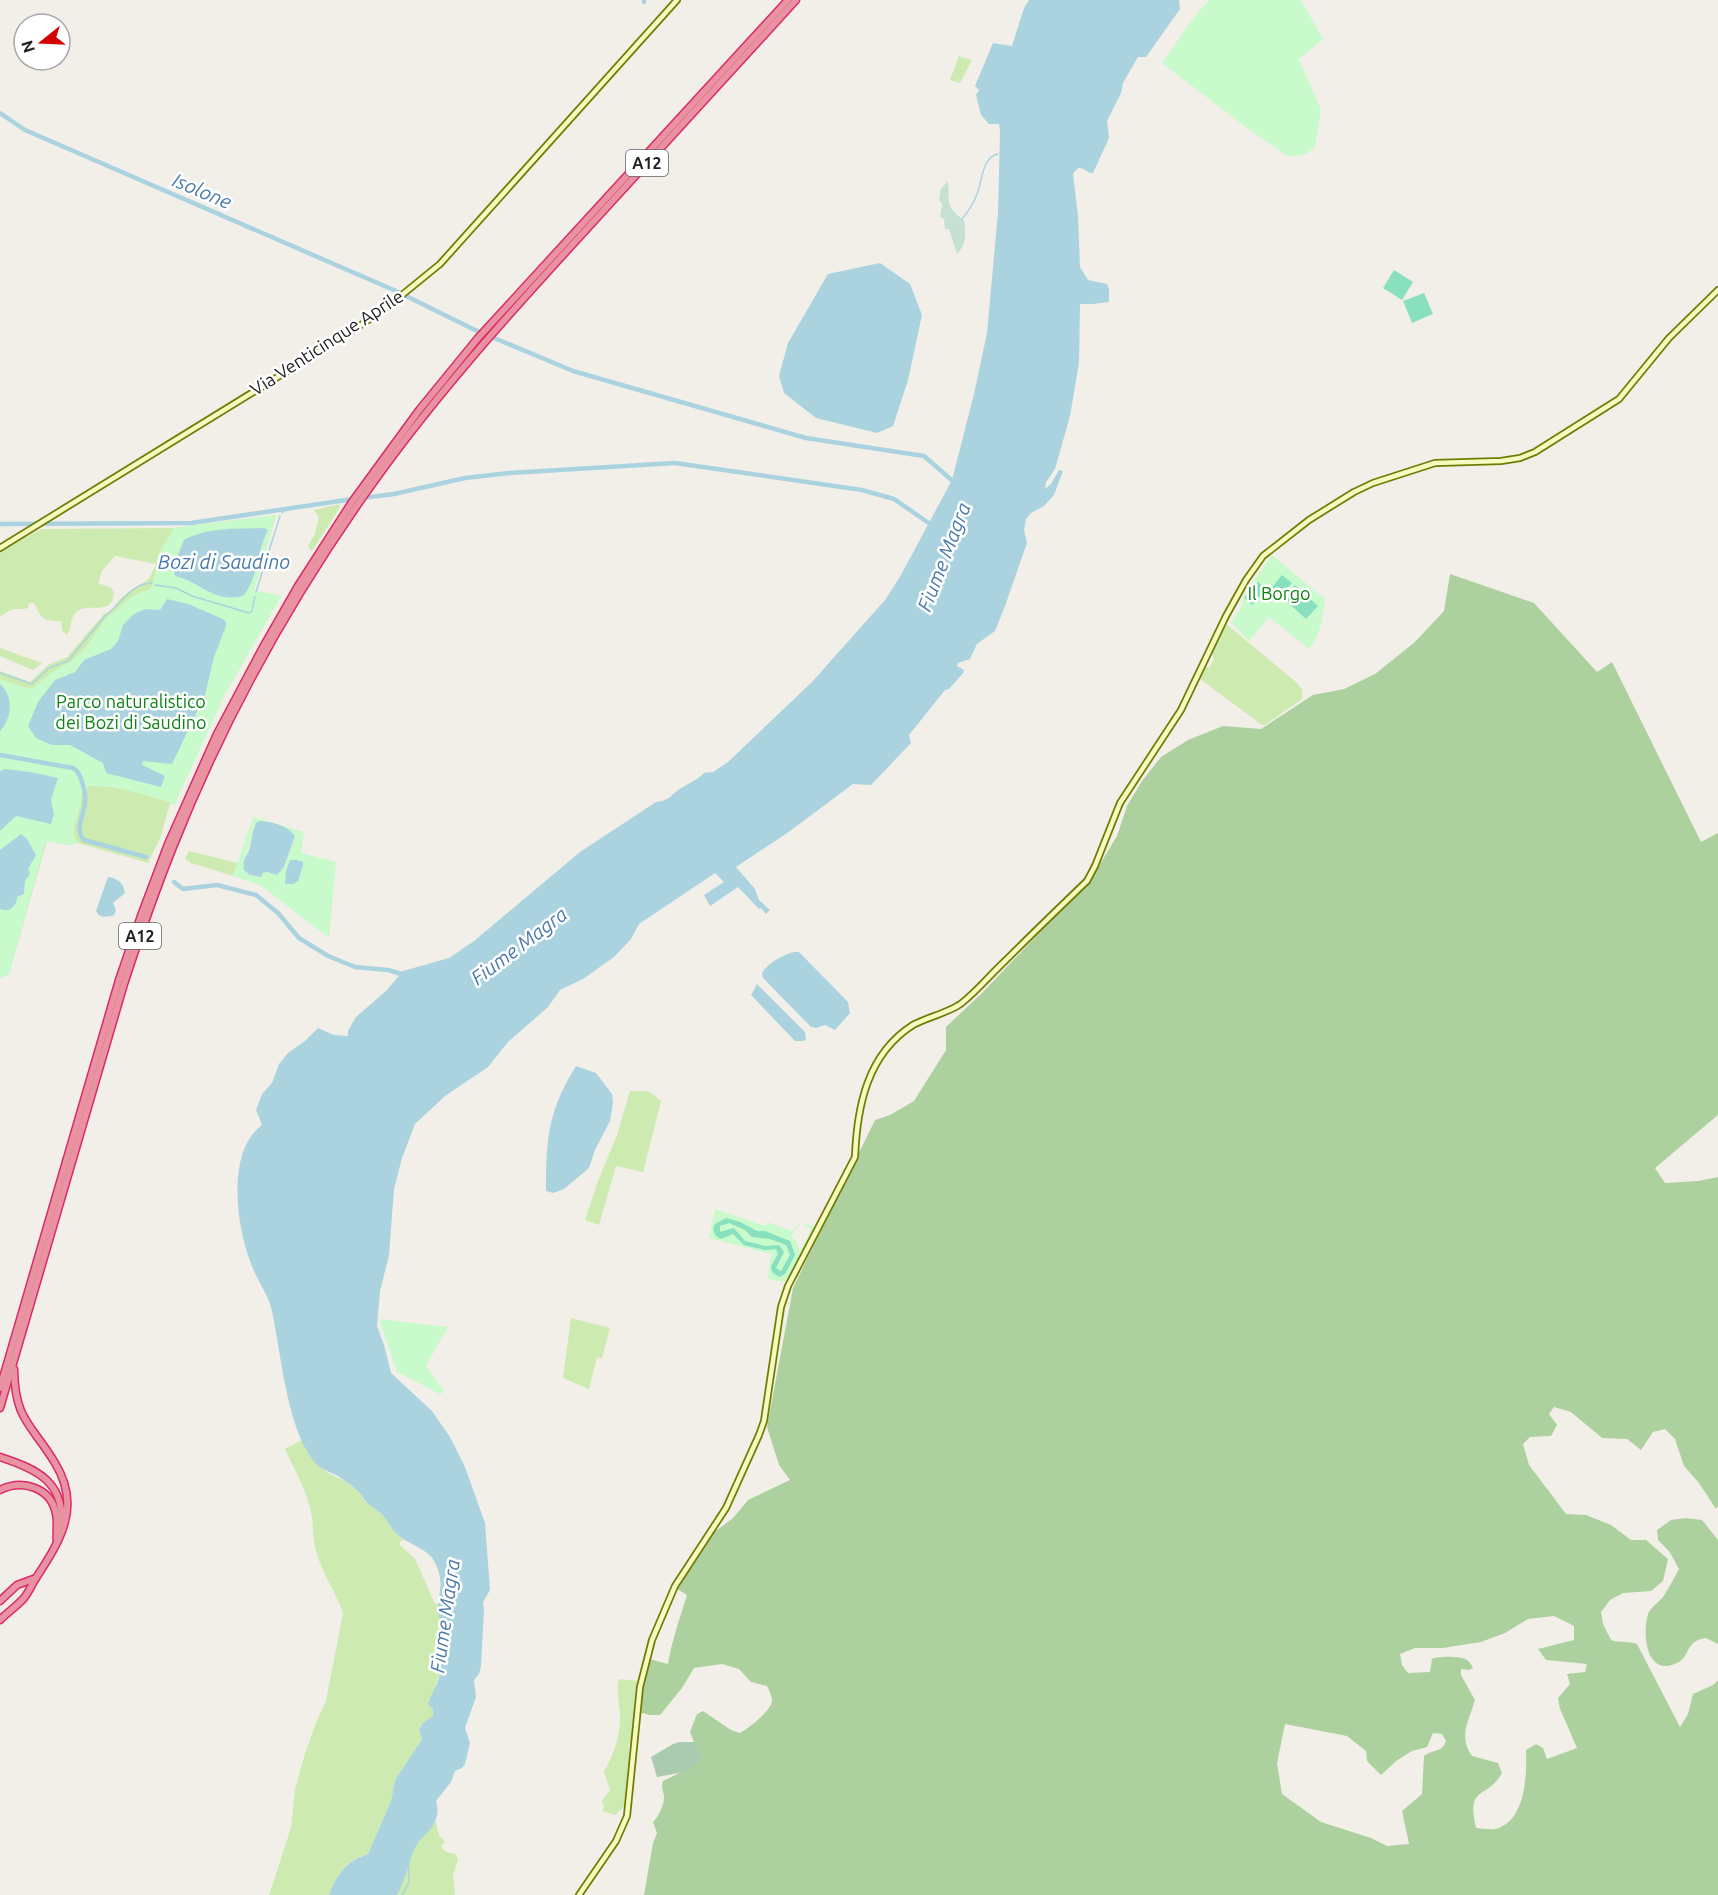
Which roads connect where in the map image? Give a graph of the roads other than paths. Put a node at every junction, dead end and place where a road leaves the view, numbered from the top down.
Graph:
1 (677, 0) edge
2 (788, 0) edge
3 (796, 0) edge
4 (1718, 290) edge
5 (486, 334) junction
6 (360, 496) junction
7 (0, 548) edge
8 (14, 1361) junction
9 (0, 1388) edge
10 (0, 1408) edge
11 (0, 1457) edge
12 (0, 1490) edge
13 (57, 1542) junction
14 (36, 1578) junction
15 (0, 1601) edge
16 (0, 1620) edge
17 (579, 1895) edge

1 - 7 main road, Via Venticinque Aprile
2 - 5 highway, A12
3 - 5 highway, A12
4 - 17 main road
5 - 6 highway, A12
5 - 6 highway, A12
6 - 8 highway, A12 / A12
6 - 9 highway, A12 / A12
8 - 10 highway, A12 / A12
8 - 13 highway
11 - 13 highway
12 - 13 highway
13 - 14 highway
14 - 15 highway
14 - 16 highway

